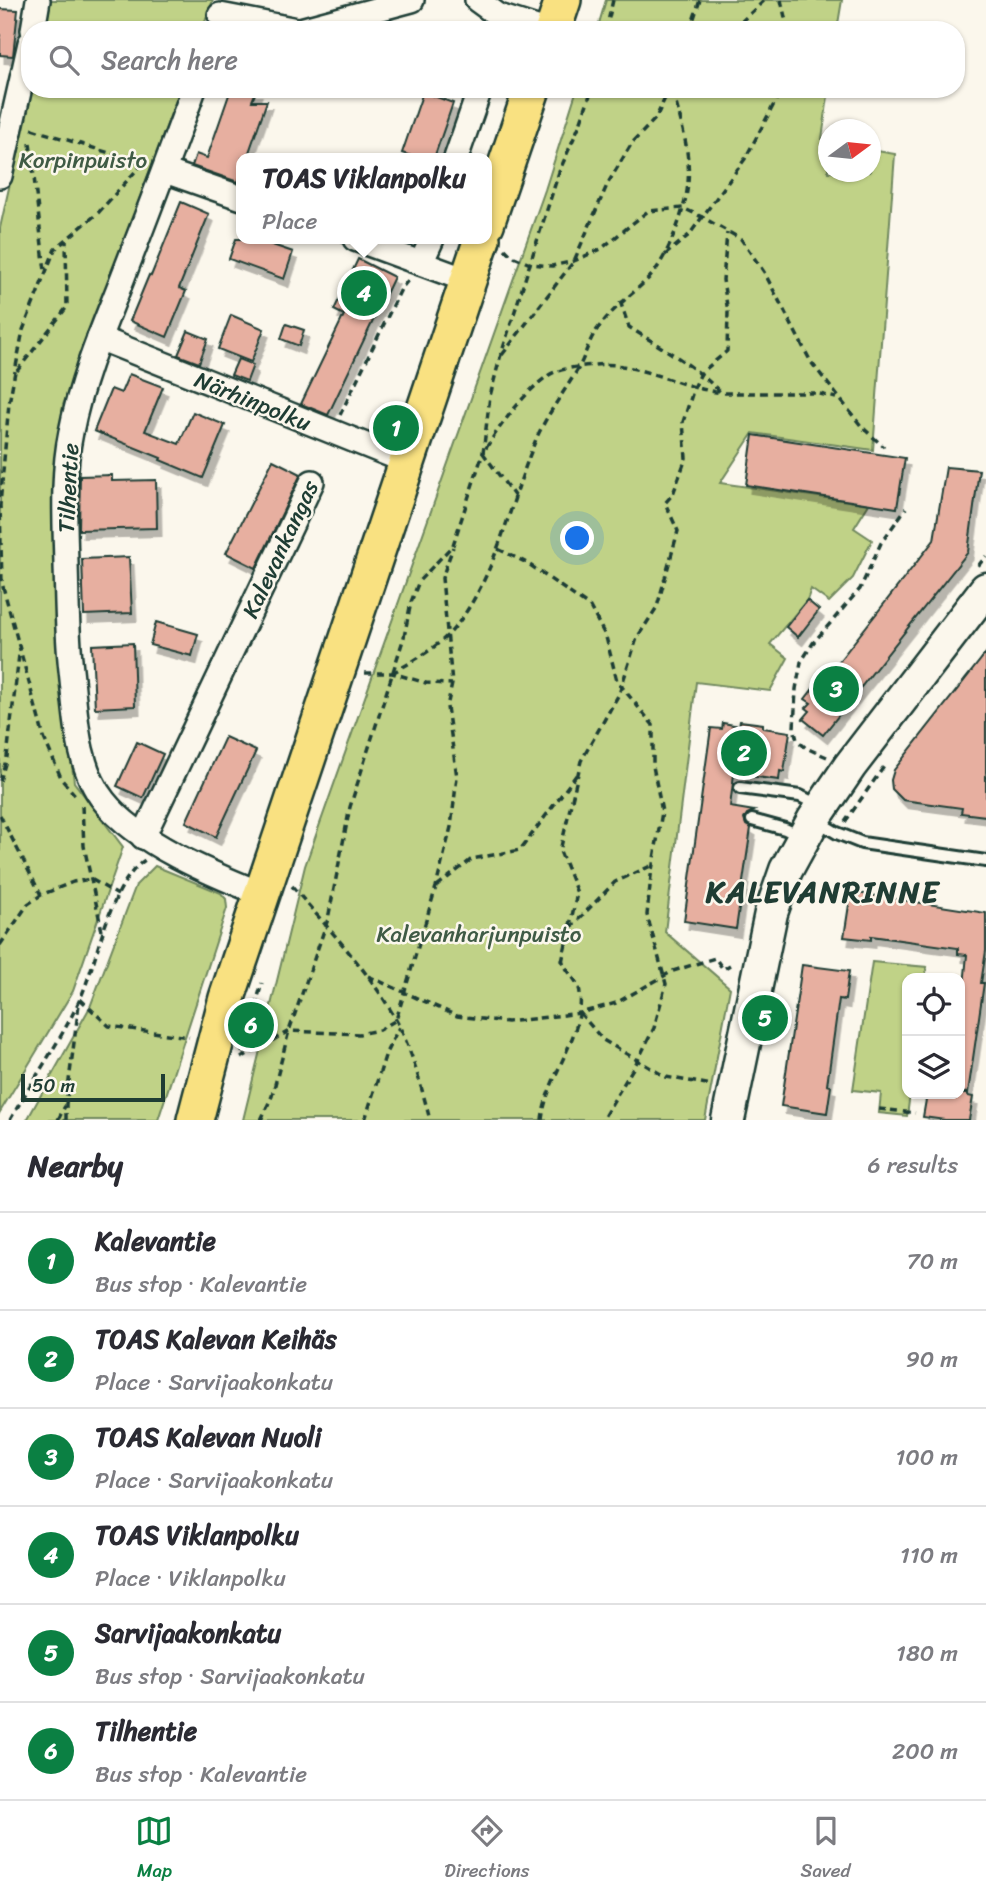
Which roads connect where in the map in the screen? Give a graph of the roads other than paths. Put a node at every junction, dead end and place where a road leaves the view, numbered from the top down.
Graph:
1 (38, 0) edge
2 (412, 0) edge
3 (477, 0) edge
4 (563, 0) edge
5 (220, 15) edge
6 (34, 21) edge
7 (251, 21) edge
8 (332, 21) edge
9 (495, 21) edge
10 (556, 21) edge
11 (21, 86) edge
12 (191, 98) edge
13 (477, 98) edge
14 (530, 98) edge
15 (458, 153) edge
16 (165, 171) junction
17 (0, 176) edge
18 (236, 196) edge
19 (492, 233) edge
20 (369, 244) edge
21 (430, 244) edge
22 (488, 244) edge
23 (421, 263) junction
24 (469, 281) junction
25 (99, 338) junction
26 (408, 462) junction
27 (312, 482) dead end
28 (986, 589) edge
29 (740, 788) dead end
30 (752, 820) dead end
31 (813, 822) junction
32 (145, 848) junction
33 (986, 862) edge
34 (275, 888) junction
35 (195, 1120) edge
36 (728, 1120) edge

1 - 6 street
2 - 8 street
3 - 9 street
4 - 10 main road
5 - 7 street
11 - 17 street
12 - 16 street, Tilhentie
13 - 15 street
14 - 19 main road
16 - 18 street
16 - 25 street, Tilhentie
20 - 23 street
21 - 23 street
22 - 24 main road
23 - 24 street
24 - 26 main road
25 - 26 street, Närhinpolku
25 - 32 street, Tilhentie
26 - 34 main road
27 - 32 street, Kalevankangas
28 - 31 street
29 - 31 lane
30 - 31 lane
31 - 33 lane
31 - 36 street
32 - 34 street, Tilhentie
34 - 35 main road

